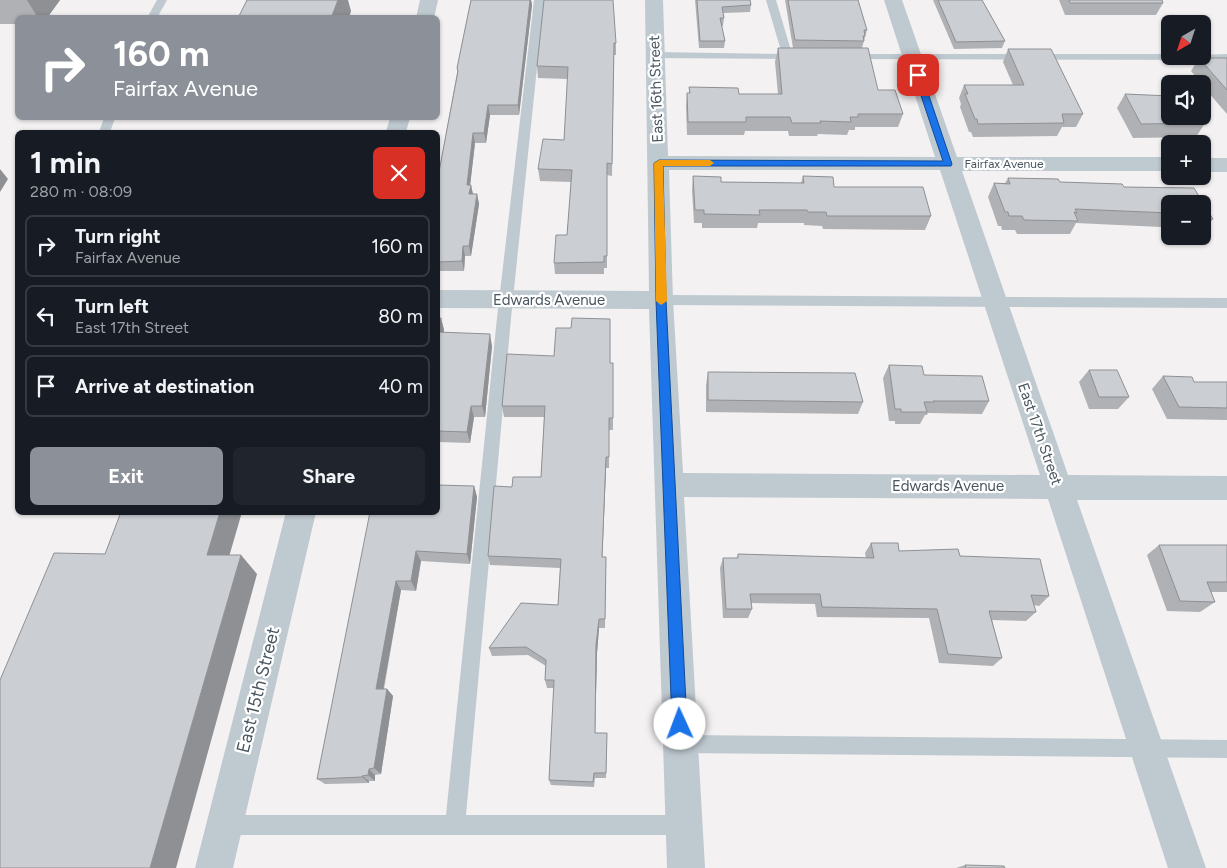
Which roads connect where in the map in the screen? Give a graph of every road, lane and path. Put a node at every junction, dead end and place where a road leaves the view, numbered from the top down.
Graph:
1 (162, 0) edge
2 (430, 0) edge
3 (539, 0) edge
4 (654, 0) edge
5 (772, 0) edge
6 (893, 0) edge
7 (154, 15) edge
8 (426, 15) edge
9 (655, 55) junction
10 (788, 57) junction
11 (806, 57) edge
12 (834, 57) edge
13 (912, 57) junction
14 (1227, 57) edge
15 (659, 163) junction
16 (948, 164) junction
17 (1161, 164) edge
18 (1211, 164) edge
19 (1227, 165) edge
20 (440, 300) edge
21 (506, 300) junction
22 (661, 300) junction
23 (995, 302) junction
24 (1227, 303) edge
25 (670, 485) junction
26 (1058, 486) junction
27 (1227, 488) edge
28 (300, 515) edge
29 (680, 744) junction
30 (1147, 747) junction
31 (1227, 749) edge
32 (224, 825) junction
33 (455, 825) junction
34 (684, 826) junction
35 (214, 868) edge
36 (686, 868) edge
37 (1187, 868) edge

1 - 7 lane
2 - 8 street
3 - 21 lane
4 - 9 street, East 16th Street
5 - 10 lane
6 - 13 street, East 17th Street
9 - 10 lane
9 - 15 street, East 16th Street
10 - 11 lane
12 - 13 lane
13 - 14 lane
13 - 16 street, East 17th Street
15 - 16 street, Fairfax Avenue
15 - 22 street, East 16th Street
16 - 17 street, Fairfax Avenue
16 - 23 street, East 17th Street
18 - 19 street
20 - 21 street, Edwards Avenue
21 - 22 street, Edwards Avenue
21 - 33 lane
22 - 23 lane
22 - 25 street, East 16th Street
23 - 24 lane
23 - 26 street, East 17th Street
25 - 26 street, Edwards Avenue
25 - 29 street, East 16th Street
26 - 27 street, Edwards Avenue
26 - 30 street, East 17th Street
28 - 32 street, East 15th Street
29 - 30 lane
29 - 34 street, East 16th Street
30 - 31 lane
30 - 37 street, East 17th Street
32 - 33 lane
32 - 35 street, East 15th Street
33 - 34 lane
34 - 36 street, East 16th Street

